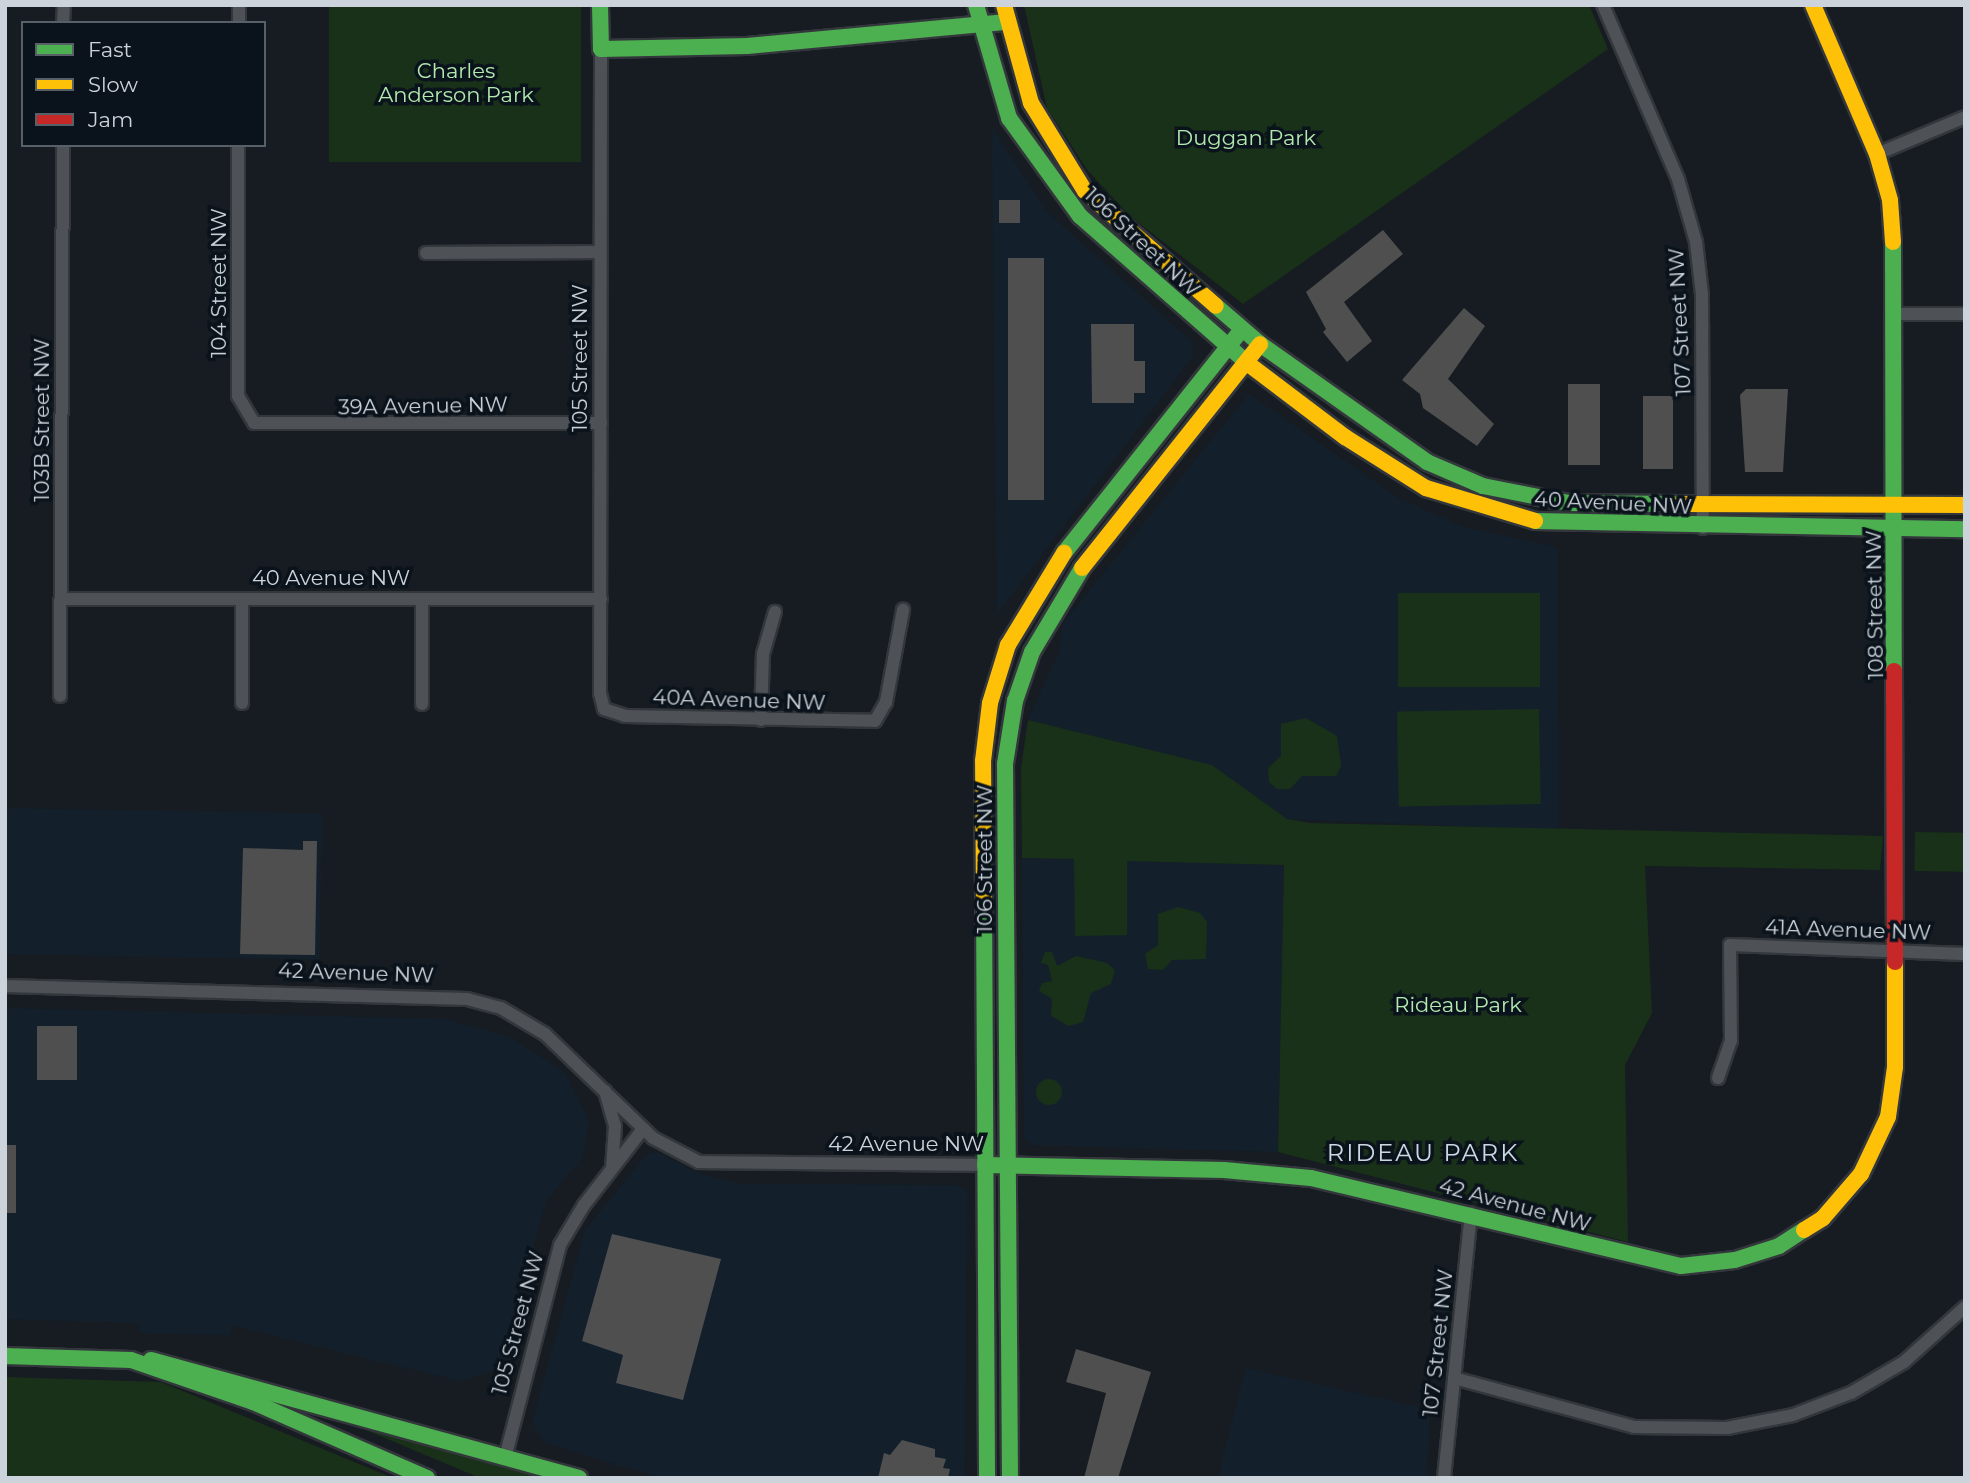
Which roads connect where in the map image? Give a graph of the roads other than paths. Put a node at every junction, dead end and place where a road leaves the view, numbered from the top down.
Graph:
1 (600, 5) edge
2 (976, 5) edge
3 (1004, 5) edge
4 (1603, 5) edge
5 (1813, 5) edge
6 (1007, 22) junction
7 (980, 27) junction
8 (601, 49) junction
9 (1965, 117) edge
10 (63, 147) edge
11 (239, 147) edge
12 (1877, 154) junction
13 (600, 252) junction
14 (426, 253) dead end
15 (1894, 314) junction
16 (1965, 314) edge
17 (1242, 329) junction
18 (1260, 344) junction
19 (1227, 346) junction
20 (1246, 362) junction
21 (247, 418) joint
22 (601, 423) junction
23 (1703, 505) junction
24 (1894, 505) junction
25 (1965, 505) edge
26 (1703, 528) junction
27 (1965, 529) edge
28 (1894, 530) junction
29 (61, 599) junction
30 (242, 599) junction
31 (422, 599) junction
32 (601, 599) junction
33 (904, 610) dead end
34 (775, 612) dead end
35 (60, 696) dead end
36 (242, 702) dead end
37 (422, 704) dead end
38 (604, 709) joint
39 (761, 720) junction
40 (1895, 952) junction
41 (1965, 954) edge
42 (5, 986) edge
43 (1718, 1078) dead end
44 (601, 1082) junction
45 (643, 1129) junction
46 (1009, 1164) junction
47 (985, 1165) junction
48 (610, 1171) junction
49 (1838, 1204) joint
50 (1471, 1213) junction
51 (1965, 1307) edge
52 (5, 1356) edge
53 (131, 1360) junction
54 (1454, 1378) junction
55 (505, 1458) junction
56 (426, 1478) edge
57 (579, 1478) edge
58 (988, 1478) edge
59 (1010, 1478) edge
60 (1444, 1478) edge

1 - 8 main road, 105 Street NW
2 - 7 main road, 106 Street NW
3 - 6 main road, 106 Street NW
4 - 23 street, 107 Street NW
5 - 12 main road, 108 Street NW
6 - 7 main road
6 - 17 main road, 106 Street NW
7 - 8 main road
7 - 19 main road, 106 Street NW
8 - 13 street, 105 Street NW
9 - 12 street
10 - 29 street, 103B Street NW
11 - 21 street, 104 Street NW
12 - 15 main road, 108 Street NW
13 - 14 street
13 - 22 street, 105 Street NW
15 - 16 street
15 - 24 main road, 108 Street NW
17 - 18 main road, 106 Street NW
17 - 19 main road, 106 Street NW
18 - 20 main road, 106 Street NW
18 - 23 main road, 40 Avenue NW
19 - 20 main road, 40 Avenue NW
19 - 47 main road, 106 Street NW
20 - 26 main road, 40 Avenue NW
20 - 46 main road, 106 Street NW
21 - 22 street, 39A Avenue NW
22 - 32 street, 105 Street NW
23 - 24 main road, 40 Avenue NW
23 - 26 street, 107 Street NW
24 - 25 main road, 40 Avenue NW
24 - 28 main road, 108 Street NW
26 - 28 main road, 40 Avenue NW
27 - 28 main road, 40 Avenue NW
28 - 40 main road, 108 Street NW
29 - 30 street, 40 Avenue NW
29 - 35 street, 103B Street NW
30 - 31 street, 40 Avenue NW
30 - 36 street
31 - 32 street, 40 Avenue NW
31 - 37 street
32 - 38 street, 105 Street NW
33 - 39 street, 40A Avenue NW
34 - 39 street
38 - 39 street, 40A Avenue NW
40 - 41 street, 41A Avenue NW
40 - 43 street, 41A Avenue NW
40 - 49 main road, 108 Street NW
42 - 44 street, 42 Avenue NW
44 - 45 street, 42 Avenue NW
44 - 48 street
45 - 47 street, 42 Avenue NW
45 - 48 street, 105 Street NW
46 - 47 main road, 42 Avenue NW
46 - 50 main road, 42 Avenue NW
46 - 59 main road, 106 Street NW
47 - 58 main road, 106 Street NW
48 - 55 street, 105 Street NW
49 - 50 main road, 42 Avenue NW
50 - 54 street, 107 Street NW
51 - 54 street
52 - 53 main road
53 - 55 main road
53 - 56 main road
54 - 60 street, 107 Street NW
55 - 57 main road

